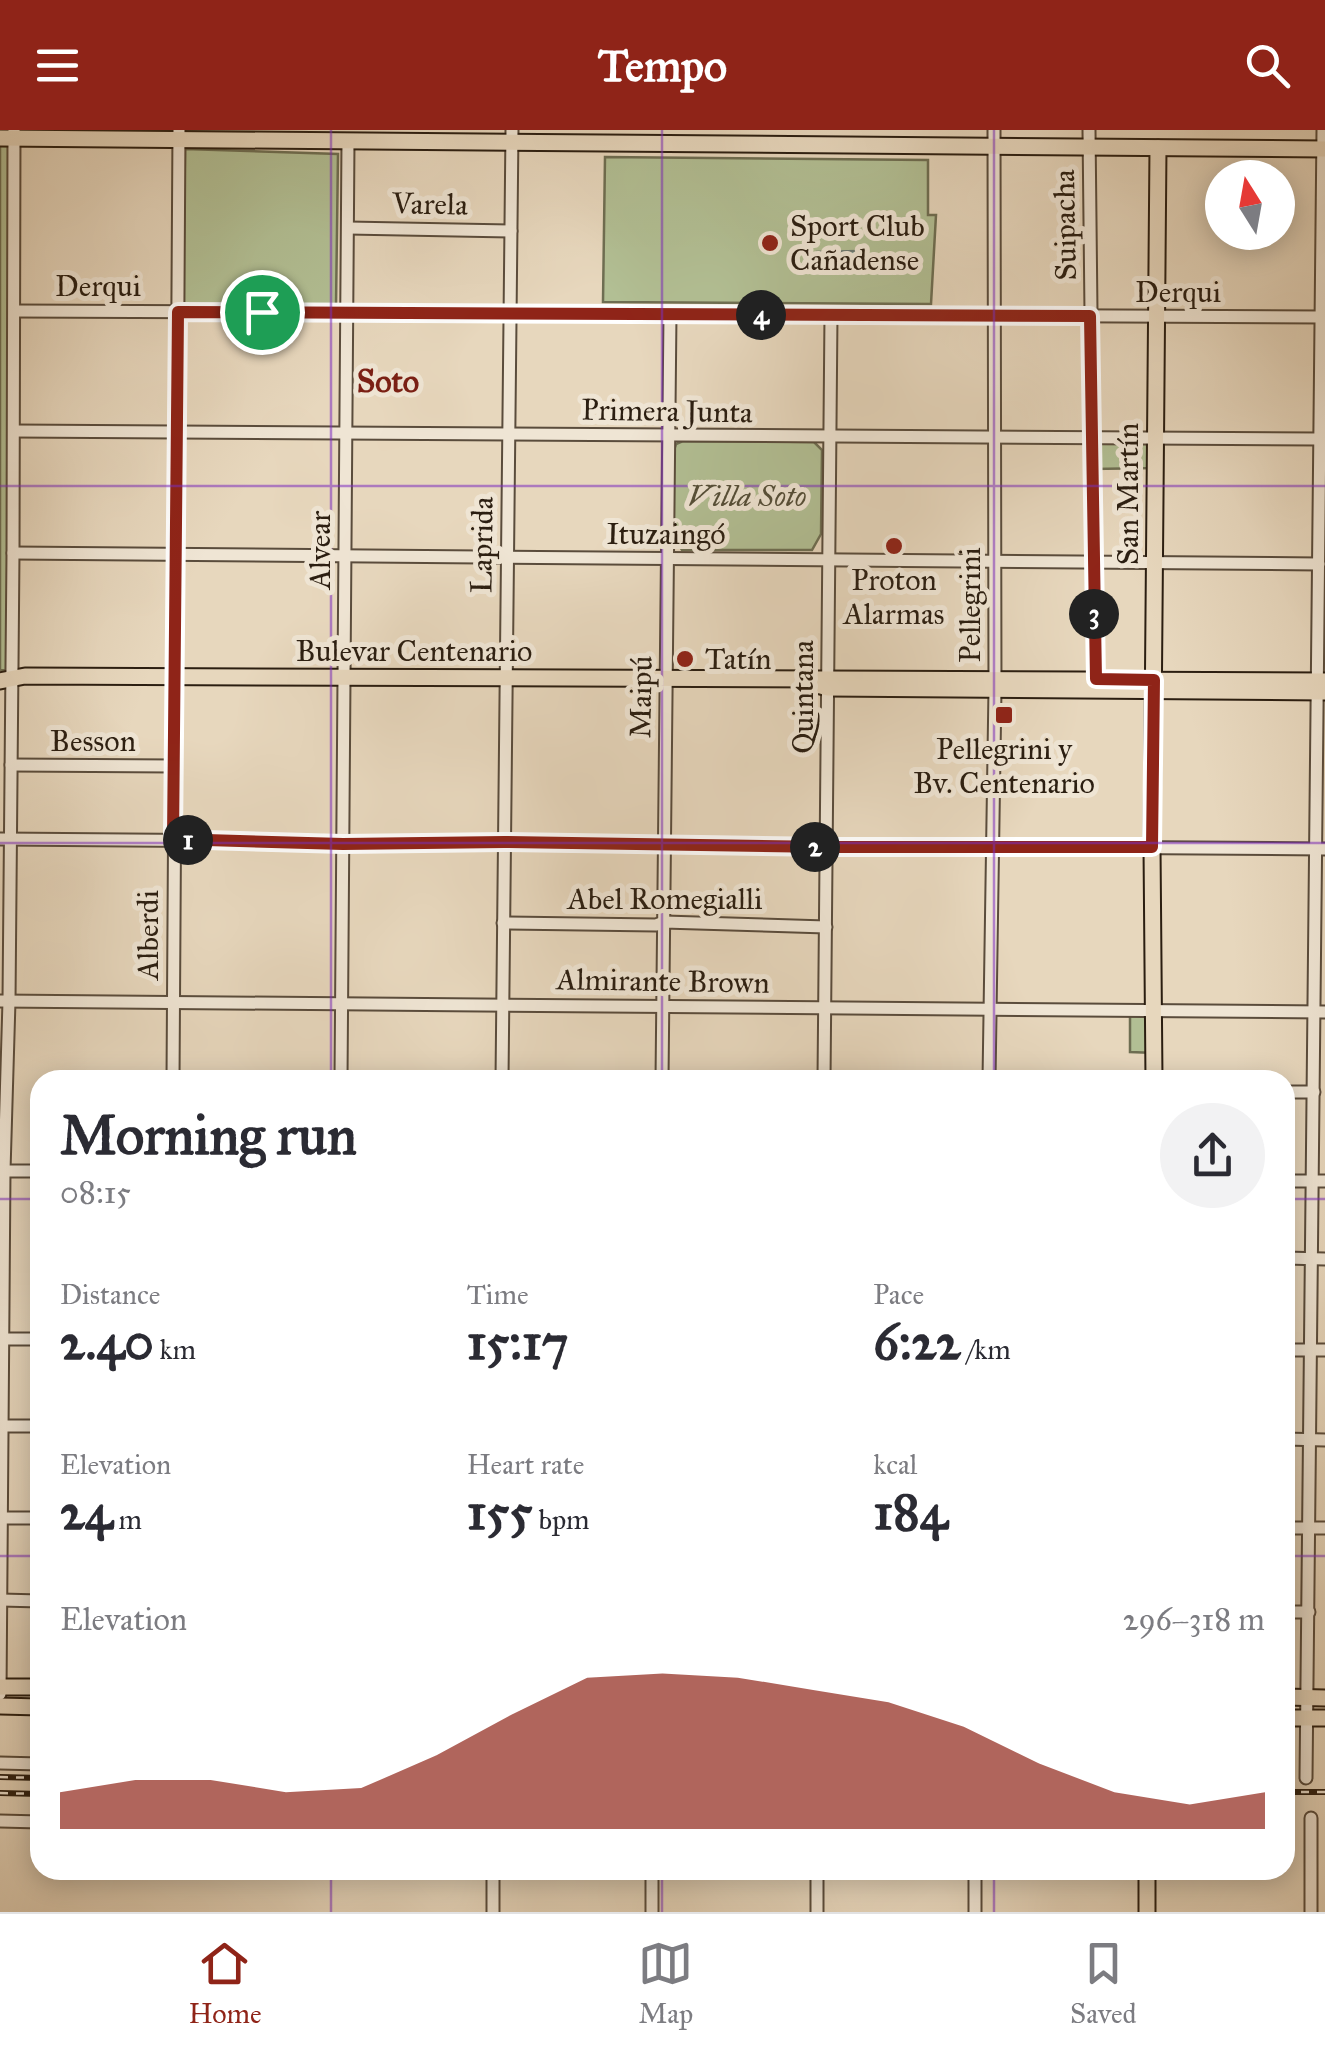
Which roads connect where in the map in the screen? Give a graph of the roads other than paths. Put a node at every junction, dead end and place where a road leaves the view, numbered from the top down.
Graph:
1 (1089, 130) edge
2 (1323, 130) edge
3 (9, 135) edge
4 (179, 135) edge
5 (512, 136) edge
6 (707, 137) edge
7 (994, 138) edge
8 (348, 141) junction
9 (1089, 147) junction
10 (1158, 148) junction
11 (1324, 149) edge
12 (348, 228) junction
13 (510, 231) junction
14 (15, 311) junction
15 (178, 312) junction
16 (347, 312) junction
17 (510, 313) junction
18 (670, 314) junction
19 (832, 315) junction
20 (996, 316) junction
21 (1090, 316) junction
22 (1156, 316) junction
23 (1322, 327) edge
24 (14, 430) junction
25 (176, 432) junction
26 (346, 434) junction
27 (508, 434) junction
28 (992, 435) junction
29 (1092, 436) junction
30 (668, 437) junction
31 (1156, 437) junction
32 (830, 438) junction
33 (1319, 439) junction
34 (1322, 514) edge
35 (13, 553) junction
36 (175, 555) junction
37 (346, 556) junction
38 (507, 558) junction
39 (667, 559) junction
40 (829, 560) junction
41 (995, 561) junction
42 (1094, 562) junction
43 (1154, 562) junction
44 (1319, 564) junction
45 (10, 676) edge
46 (174, 677) junction
47 (344, 678) junction
48 (506, 679) junction
49 (1096, 679) junction
50 (666, 680) junction
51 (828, 682) junction
52 (995, 684) junction
53 (1154, 685) junction
54 (1321, 687) edge
55 (11, 765) junction
56 (174, 766) junction
57 (1321, 770) edge
58 (5, 839) edge
59 (173, 839) junction
60 (504, 842) junction
61 (343, 844) junction
62 (664, 845) junction
63 (827, 847) junction
64 (993, 847) junction
65 (1152, 847) junction
66 (1320, 849) edge
67 (664, 922) junction
68 (503, 923) junction
69 (826, 926) junction
70 (1320, 932) edge
71 (5, 1001) edge
72 (173, 1002) junction
73 (342, 1003) junction
74 (502, 1004) junction
75 (663, 1006) junction
76 (825, 1008) junction
77 (990, 1009) junction
78 (1155, 1011) junction
79 (1320, 1012) edge
80 (173, 1070) edge
81 (341, 1070) edge
82 (502, 1070) edge
83 (662, 1070) edge
84 (824, 1070) edge
85 (989, 1070) edge
86 (1154, 1070) edge
87 (1295, 1092) edge
88 (1314, 1092) junction
89 (2, 1171) edge
90 (30, 1171) edge
91 (1319, 1181) edge
92 (1318, 1258) edge
93 (1, 1339) edge
94 (30, 1339) edge
95 (1318, 1350) edge
96 (2, 1426) edge
97 (30, 1426) edge
98 (1295, 1439) edge
99 (1310, 1440) junction
100 (1325, 1440) edge
101 (1, 1518) edge
102 (30, 1518) edge
103 (1295, 1528) edge
104 (1309, 1528) junction
105 (1325, 1528) edge
106 (1, 1600) edge
107 (30, 1601) edge
108 (1295, 1612) edge
109 (1309, 1612) junction
110 (0, 1686) edge
111 (30, 1687) edge
112 (1295, 1697) edge
113 (1308, 1698) junction
114 (1325, 1698) edge
115 (0, 1705) edge
116 (30, 1706) edge
117 (1316, 1718) edge
118 (0, 1763) edge
119 (30, 1764) edge
120 (1306, 1778) dead end
121 (1311, 1818) dead end
122 (0, 1822) edge
123 (30, 1822) edge
124 (493, 1880) edge
125 (652, 1880) edge
126 (817, 1880) edge
127 (975, 1880) edge
128 (1147, 1880) edge
129 (493, 1912) edge
130 (652, 1912) edge
131 (817, 1912) edge
132 (975, 1912) edge
133 (1147, 1912) edge
134 (1311, 1912) edge

1 - 9 street, Suipacha
2 - 11 street
3 - 4 main road
3 - 14 street
4 - 8 main road
4 - 15 street, Alberdi
5 - 6 main road
5 - 8 main road
5 - 13 street, Laprida
6 - 7 main road
7 - 9 main road
7 - 20 street, Pellegrini
8 - 12 street, Alvear
9 - 10 main road
9 - 21 street, Suipacha
10 - 11 main road
10 - 22 main road, San Martín
11 - 23 street
12 - 13 street, Varela
12 - 16 street, Alvear
13 - 17 street, Laprida
14 - 15 street, Derqui
14 - 24 street
15 - 16 street, Derqui
15 - 25 street, Alberdi
16 - 17 street, Derqui
16 - 26 street, Alvear
17 - 18 street, Derqui
17 - 27 street, Laprida
18 - 19 street, Derqui
18 - 30 street, Maipú
19 - 20 street, Derqui
19 - 32 street, Quintana
20 - 21 street, Derqui
20 - 28 street, Pellegrini
21 - 22 street, Derqui
21 - 29 street, Suipacha
22 - 23 street, Derqui
22 - 31 main road, San Martín
23 - 33 street
24 - 25 street, Primera Junta
24 - 35 street
25 - 26 street, Primera Junta
25 - 36 street, Alberdi
26 - 27 street, Primera Junta
26 - 37 street, Alvear
27 - 30 street, Primera Junta
27 - 38 street, Laprida
28 - 29 street, Primera Junta
28 - 32 street, Primera Junta
28 - 41 street, Pellegrini
29 - 31 street, Primera Junta
29 - 42 street, Suipacha
30 - 32 street, Primera Junta
30 - 39 street, Maipú
31 - 33 street, Primera Junta
31 - 43 main road, San Martín
32 - 40 street, Quintana
33 - 34 street
34 - 44 street
35 - 36 street, Ituzaingó
35 - 45 street
36 - 37 street, Ituzaingó
36 - 46 street, Alberdi
37 - 38 street, Ituzaingó
37 - 47 street, Alvear
38 - 39 street, Ituzaingó
38 - 48 street, Laprida
39 - 40 street, Ituzaingó
39 - 50 street, Maipú
40 - 41 street, Ituzaingó
40 - 51 street, Quintana
41 - 42 street, Ituzaingó
41 - 52 street, Pellegrini
42 - 43 street, Ituzaingó
42 - 49 street, Suipacha
43 - 44 street, Ituzaingó
43 - 53 main road, San Martín
44 - 54 street
45 - 46 main road, Bulevar Centenario
45 - 55 street
46 - 47 main road, Bulevar Centenario
46 - 56 street, Alberdi
47 - 48 main road, Bulevar Centenario
47 - 61 street, Alvear
48 - 50 main road, Bulevar Centenario
48 - 60 street, Laprida
49 - 52 main road, Bulevar Centenario
49 - 53 main road, Bulevar Centenario
50 - 51 main road, Bulevar Centenario
50 - 62 street, Maipú
51 - 52 main road, Bulevar Centenario
51 - 63 street, Quintana
52 - 53 main road, Bulevar Centenario
52 - 64 street, Pellegrini
53 - 54 main road, Bulevar Centenario
53 - 65 main road, San Martín
54 - 57 street
55 - 56 street, Besson
55 - 58 street
56 - 59 street, Alberdi
57 - 66 street
58 - 59 street
58 - 71 street
59 - 61 street
59 - 72 street, Alberdi
60 - 61 street
60 - 62 street
60 - 68 street, Laprida
61 - 73 street, Alvear
62 - 63 street
62 - 67 street, Maipú
63 - 64 street
63 - 69 street, Quintana
64 - 65 street
64 - 77 street, Pellegrini
65 - 66 street
65 - 78 main road, San Martín
66 - 70 street
67 - 68 street, Abel Romegialli
67 - 69 street, Abel Romegialli
67 - 75 street, Maipú
68 - 74 street, Laprida
69 - 76 street, Quintana
70 - 79 street
71 - 72 street, Almirante Brown
71 - 89 street
72 - 73 street, Almirante Brown
72 - 80 street, Alberdi
73 - 74 street, Almirante Brown
73 - 81 street, Alvear
74 - 75 street, Almirante Brown
74 - 82 street, Laprida
75 - 76 street, Almirante Brown
75 - 83 street, Maipú
76 - 77 street, Almirante Brown
76 - 84 street, Quintana
77 - 78 street, Almirante Brown
77 - 85 street, Pellegrini
78 - 79 street, Almirante Brown
78 - 86 main road, San Martín
79 - 88 street
87 - 88 street
88 - 91 street
89 - 90 street
89 - 93 street
91 - 92 street
92 - 95 street
93 - 94 street
93 - 96 street
95 - 99 street
96 - 97 street
96 - 101 street
98 - 99 street
99 - 100 street
99 - 104 street
101 - 102 street
101 - 106 street
103 - 104 street
104 - 105 street
104 - 109 street
106 - 107 street
106 - 110 street
108 - 109 street
109 - 113 street
110 - 111 main road
110 - 115 street
112 - 113 main road
113 - 114 main road
113 - 117 street
115 - 116 main road
117 - 120 street
118 - 119 street
121 - 134 street
122 - 123 street
124 - 129 street
125 - 130 street
126 - 131 street
127 - 132 street
128 - 133 main road

